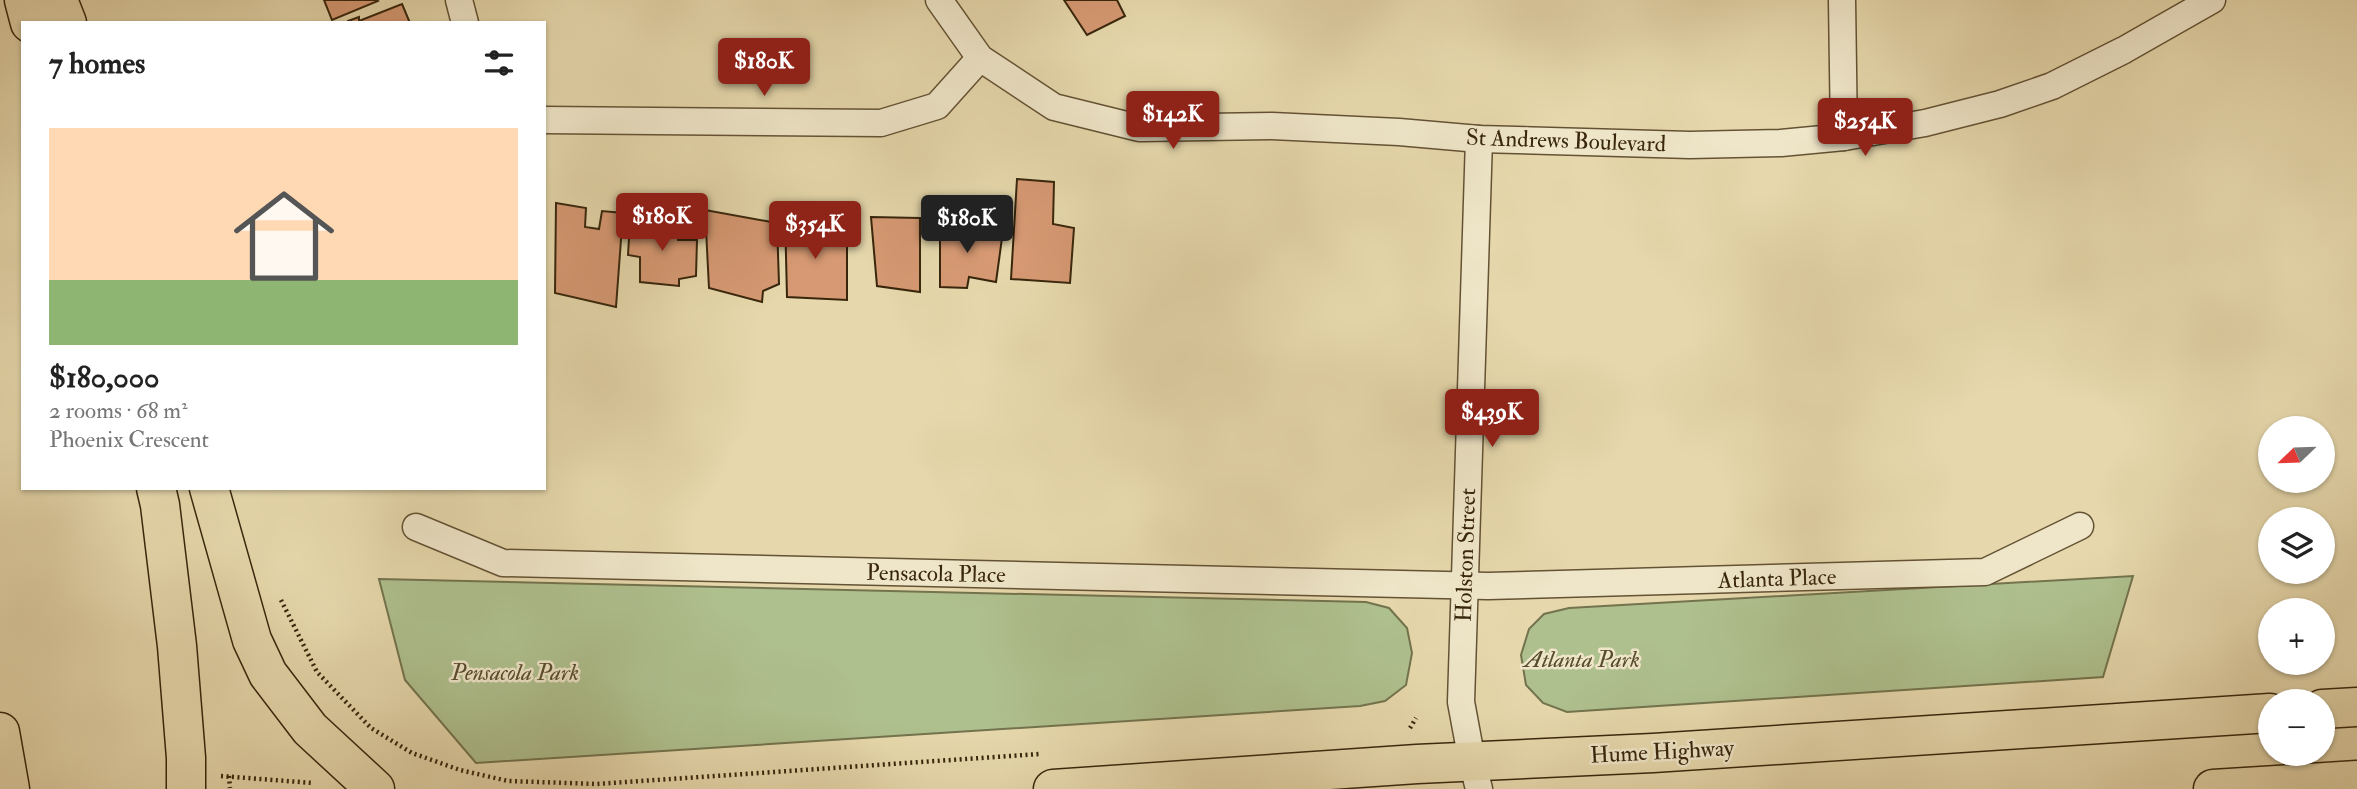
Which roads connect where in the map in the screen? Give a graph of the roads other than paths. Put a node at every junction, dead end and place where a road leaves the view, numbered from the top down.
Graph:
1 (24, 0) edge
2 (58, 0) edge
3 (459, 0) edge
4 (939, 0) edge
5 (1842, 0) edge
6 (2212, 0) edge
7 (29, 21) edge
8 (66, 21) edge
9 (464, 21) edge
10 (980, 58) junction
11 (546, 120) edge
12 (1844, 137) junction
13 (1479, 139) junction
14 (156, 490) edge
15 (210, 490) edge
16 (2080, 526) dead end
17 (416, 527) dead end
18 (1464, 585) junction
19 (2357, 707) edge
20 (2335, 708) edge
21 (2258, 714) edge
22 (0, 732) edge
23 (1052, 771) edge
24 (1475, 775) edge
25 (2357, 780) edge
26 (203, 782) edge
27 (10, 789) edge
28 (374, 789) edge
29 (2213, 789) edge

1 - 7 highway
2 - 8 highway
3 - 9 street
4 - 10 street, St Andrews Boulevard
5 - 12 street
6 - 12 street, St Andrews Boulevard
10 - 11 street
10 - 13 street, St Andrews Boulevard
12 - 13 street, St Andrews Boulevard
13 - 18 street, Holston Street
14 - 26 highway
15 - 28 highway
16 - 18 street, Atlanta Place
17 - 18 street, Pensacola Place
18 - 24 street, Holston Street
19 - 20 highway
21 - 24 highway, Hume Highway
22 - 27 highway
23 - 24 highway, Hume Highway
25 - 29 highway

